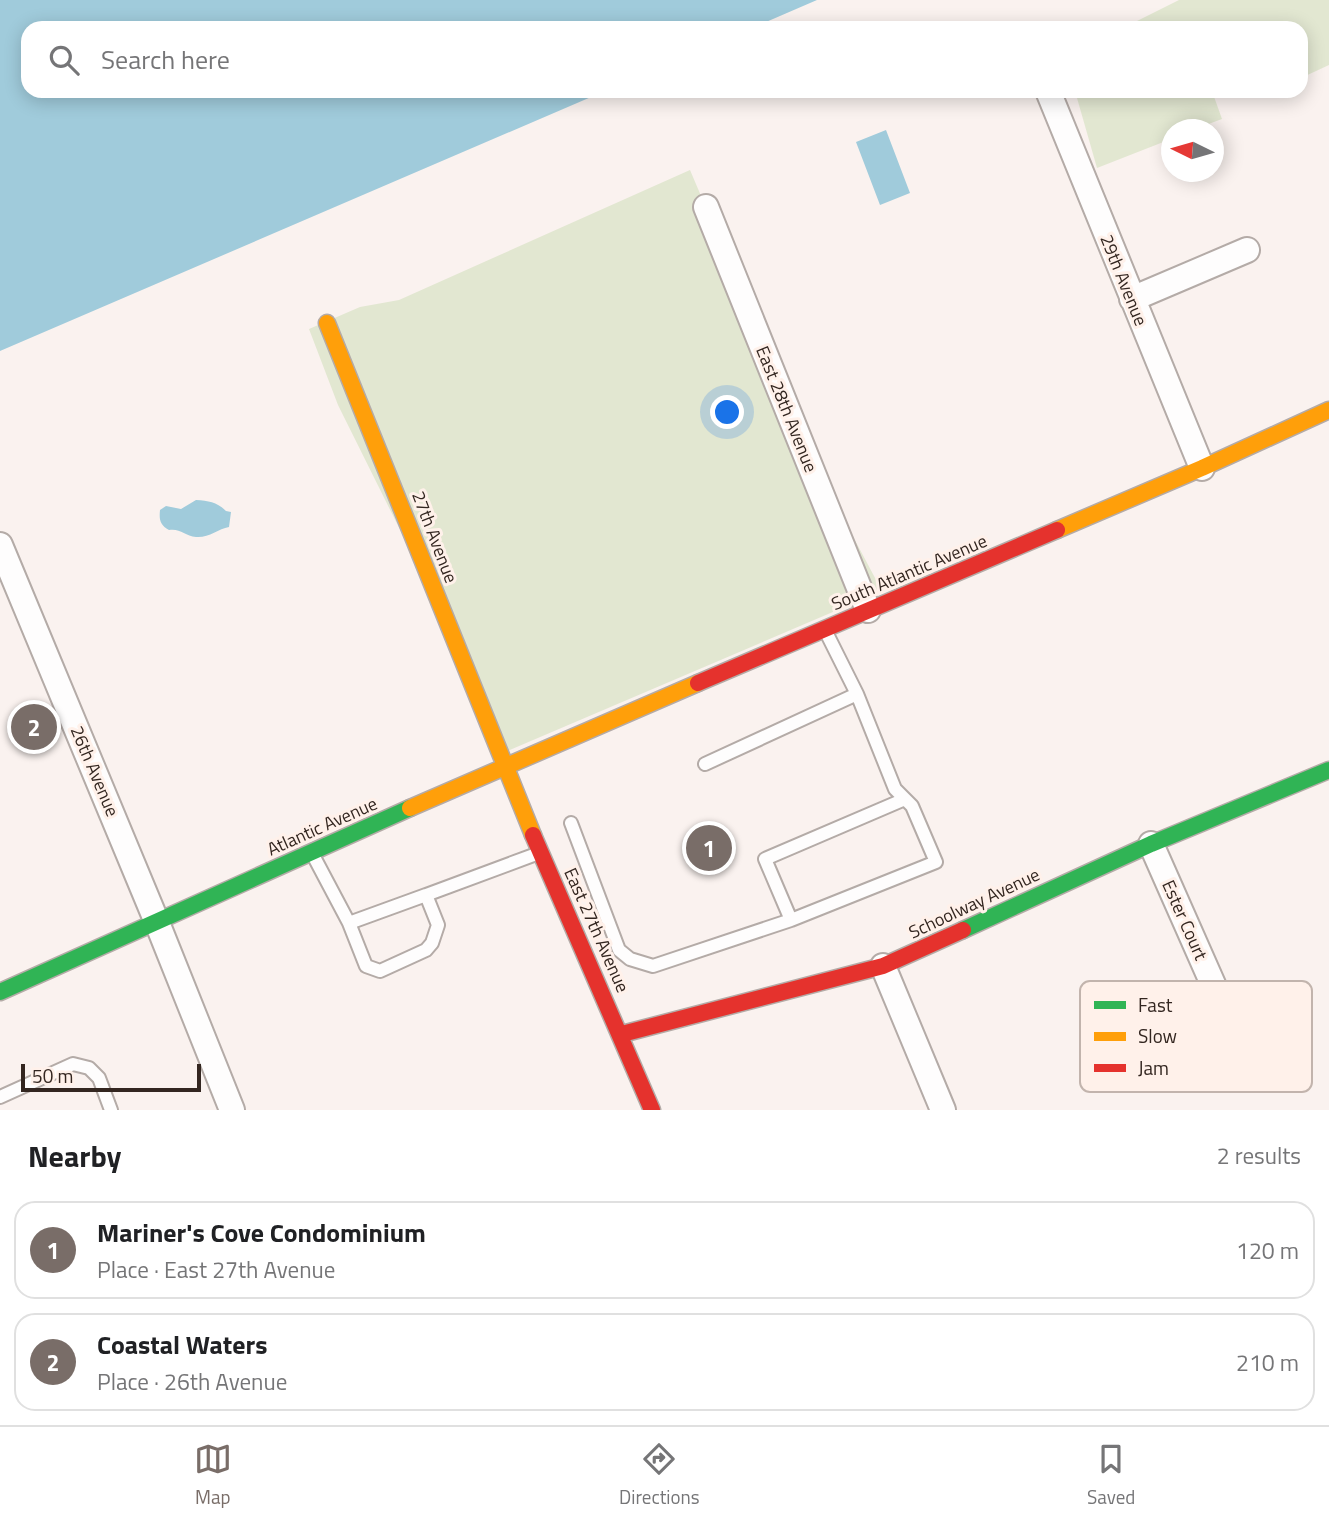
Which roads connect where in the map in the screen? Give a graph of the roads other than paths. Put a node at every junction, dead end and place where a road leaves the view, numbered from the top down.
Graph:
1 (1051, 98) edge
2 (706, 207) dead end
3 (1247, 250) dead end
4 (1132, 299) junction
5 (327, 323) dead end
6 (1329, 411) edge
7 (1202, 468) junction
8 (0, 544) edge
9 (868, 610) junction
10 (825, 629) junction
11 (857, 694) junction
12 (705, 764) dead end
13 (504, 766) junction
14 (1329, 770) edge
15 (905, 799) junction
16 (571, 822) dead end
17 (1151, 844) junction
18 (311, 852) junction
19 (542, 852) junction
20 (426, 895) junction
21 (156, 920) junction
22 (791, 920) junction
23 (349, 923) junction
24 (593, 927) junction
25 (883, 966) junction
26 (1212, 981) edge
27 (0, 992) edge
28 (622, 1034) junction
29 (0, 1097) edge
30 (111, 1110) edge
31 (232, 1110) edge
32 (652, 1110) edge
33 (943, 1110) edge

1 - 4 street, 29th Avenue
2 - 9 street, East 28th Avenue
3 - 4 street
4 - 7 street, 29th Avenue
5 - 13 street, 27th Avenue
6 - 7 street, South Atlantic Avenue
7 - 9 street, South Atlantic Avenue
8 - 21 street, 26th Avenue
9 - 10 street, South Atlantic Avenue
10 - 11 lane
10 - 13 street, South Atlantic Avenue
11 - 12 lane
11 - 15 lane
13 - 18 street, Atlantic Avenue
13 - 19 street, East 27th Avenue
14 - 17 street, Schoolway Avenue
15 - 22 lane
15 - 22 lane
16 - 24 lane
17 - 25 street, Schoolway Avenue
17 - 26 street, Ester Court
18 - 21 street, Atlantic Avenue
18 - 23 lane
19 - 20 lane
19 - 24 street, East 27th Avenue
20 - 23 lane
20 - 23 lane
21 - 27 street
21 - 31 street, 26th Avenue
22 - 24 lane
24 - 28 street, East 27th Avenue
25 - 28 street, Schoolway Avenue
25 - 33 street
28 - 32 street, East 27th Avenue
29 - 30 lane

